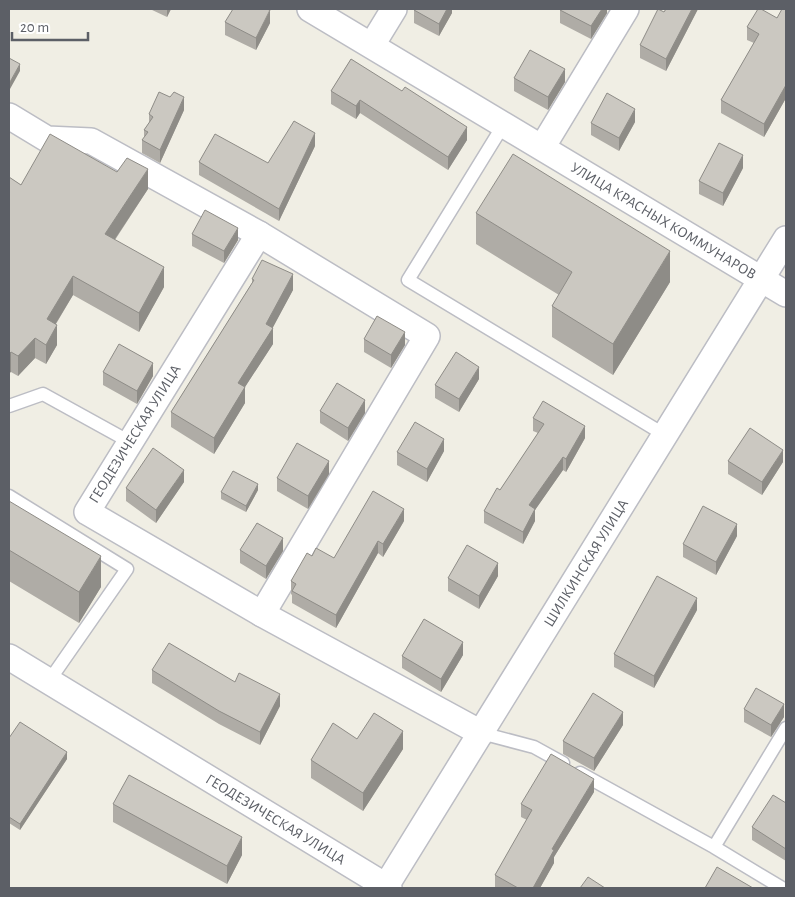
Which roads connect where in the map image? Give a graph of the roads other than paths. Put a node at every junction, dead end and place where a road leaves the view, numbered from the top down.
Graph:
1 (310, 9) edge
2 (394, 9) edge
3 (626, 9) edge
4 (372, 46) junction
5 (9, 116) edge
6 (504, 124) junction
7 (542, 146) junction
8 (259, 234) junction
9 (786, 239) edge
10 (762, 278) junction
11 (786, 294) edge
12 (9, 406) edge
13 (665, 435) junction
14 (130, 442) junction
15 (9, 496) edge
16 (262, 614) junction
17 (9, 657) edge
18 (49, 681) junction
19 (786, 728) edge
20 (480, 733) junction
21 (714, 847) junction
22 (388, 887) edge
23 (782, 888) edge

1 - 4 street, УЛИЦА КРАСНЫХ КОММУНАРОВ
2 - 4 street
3 - 7 street
4 - 6 street, УЛИЦА КРАСНЫХ КОММУНАРОВ
5 - 8 street
6 - 7 street, УЛИЦА КРАСНЫХ КОММУНАРОВ
6 - 13 lane
7 - 10 street, УЛИЦА КРАСНЫХ КОММУНАРОВ
8 - 14 street, ГЕОДЕЗИЧЕСКАЯ УЛИЦА
8 - 16 street
9 - 10 street, ШИЛКИНСКАЯ УЛИЦА
10 - 11 street, УЛИЦА КРАСНЫХ КОММУНАРОВ
10 - 13 street, ШИЛКИНСКАЯ УЛИЦА
12 - 14 lane
13 - 20 street, ШИЛКИНСКАЯ УЛИЦА
14 - 16 street, ГЕОДЕЗИЧЕСКАЯ УЛИЦА
15 - 18 lane
16 - 20 street, ГЕОДЕЗИЧЕСКАЯ УЛИЦА
17 - 18 street, ГЕОДЕЗИЧЕСКАЯ УЛИЦА
18 - 22 street, ГЕОДЕЗИЧЕСКАЯ УЛИЦА
19 - 21 lane
20 - 21 lane
20 - 22 street, ШИЛКИНСКАЯ УЛИЦА
21 - 23 lane

